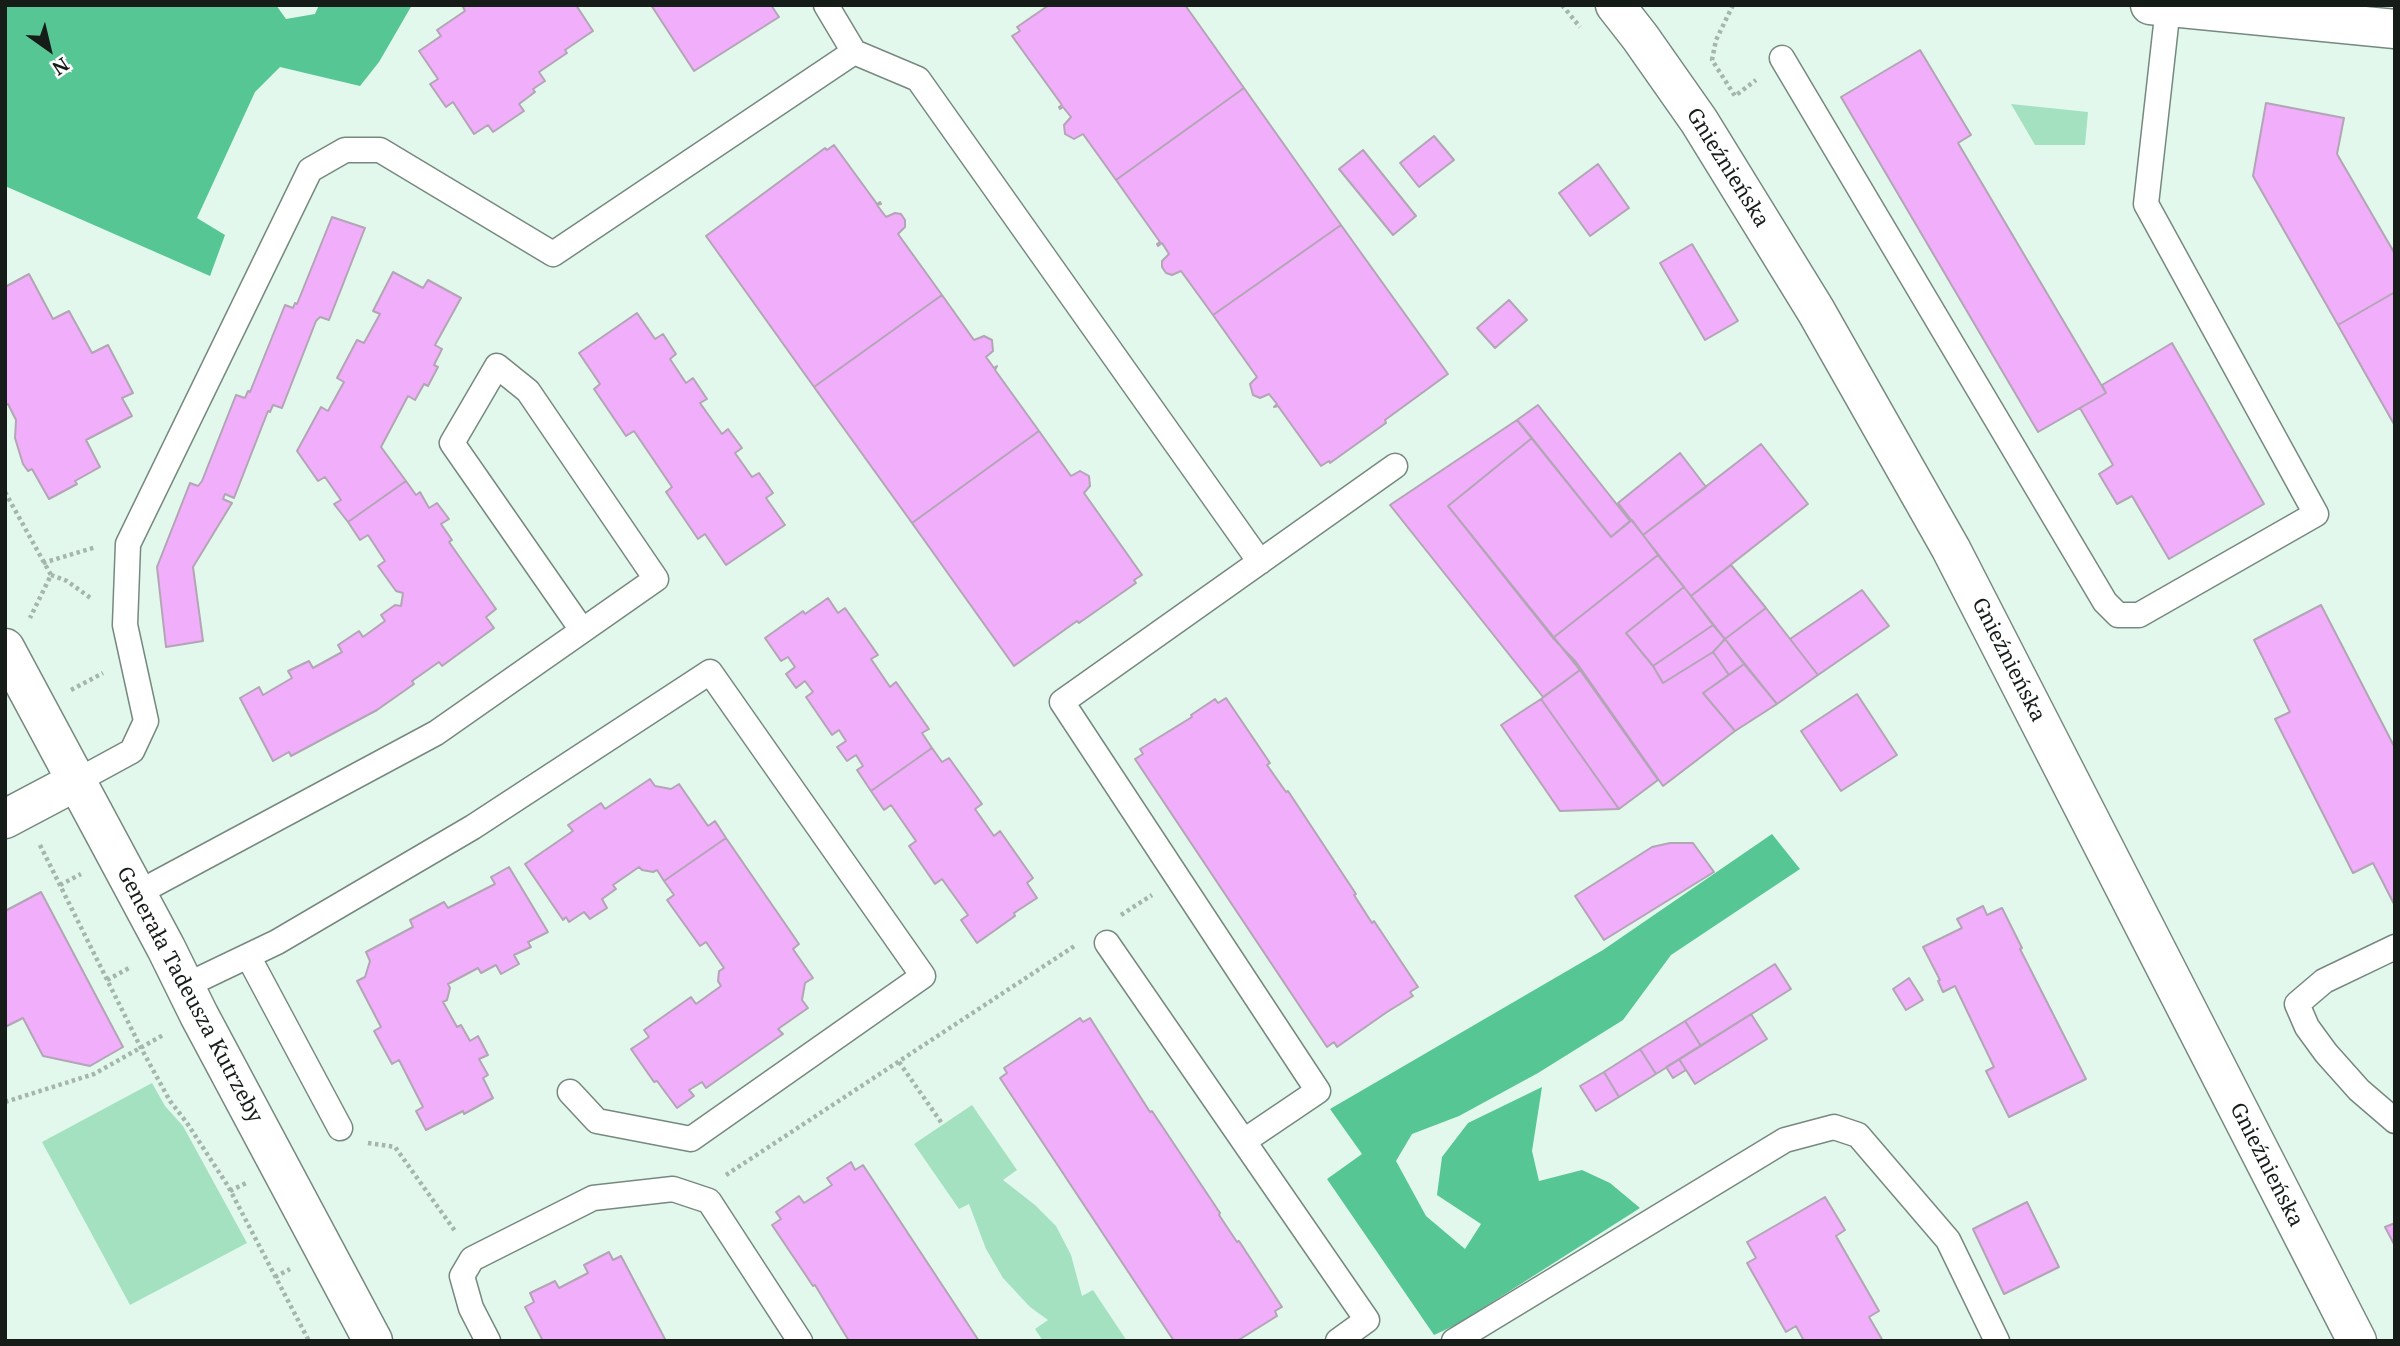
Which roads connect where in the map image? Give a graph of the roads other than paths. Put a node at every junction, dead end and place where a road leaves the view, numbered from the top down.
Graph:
1 (827, 5) edge
2 (1615, 5) edge
3 (2159, 6) edge
4 (2395, 29) edge
5 (854, 52) junction
6 (1782, 58) road end
7 (1395, 466) dead end
8 (1260, 562) junction
9 (582, 630) junction
10 (15, 638) edge
11 (75, 782) junction
12 (14, 815) edge
13 (136, 894) junction
14 (1109, 933) road end
15 (2395, 947) edge
16 (248, 956) junction
17 (192, 1001) junction
18 (570, 1092) dead end
19 (2395, 1121) edge
20 (340, 1128) road end
21 (1244, 1141) junction
22 (373, 1341) edge
23 (488, 1341) edge
24 (800, 1341) edge
25 (1338, 1341) edge
26 (1454, 1341) edge
27 (1997, 1341) edge
28 (2357, 1341) edge

1 - 5 lane
2 - 28 street, Gnieźnieńska
3 - 4 street
3 - 6 lane
5 - 8 lane
5 - 11 lane
7 - 8 lane
8 - 21 lane
9 - 9 lane
9 - 13 lane
10 - 11 street, Generała Tadeusza Kutrzeby
11 - 12 street
11 - 13 street, Generała Tadeusza Kutrzeby
13 - 17 street, Generała Tadeusza Kutrzeby
14 - 21 lane
15 - 19 lane
16 - 17 lane
16 - 18 lane
16 - 20 lane
17 - 22 street, Generała Tadeusza Kutrzeby
21 - 25 lane
23 - 24 lane
26 - 27 lane

